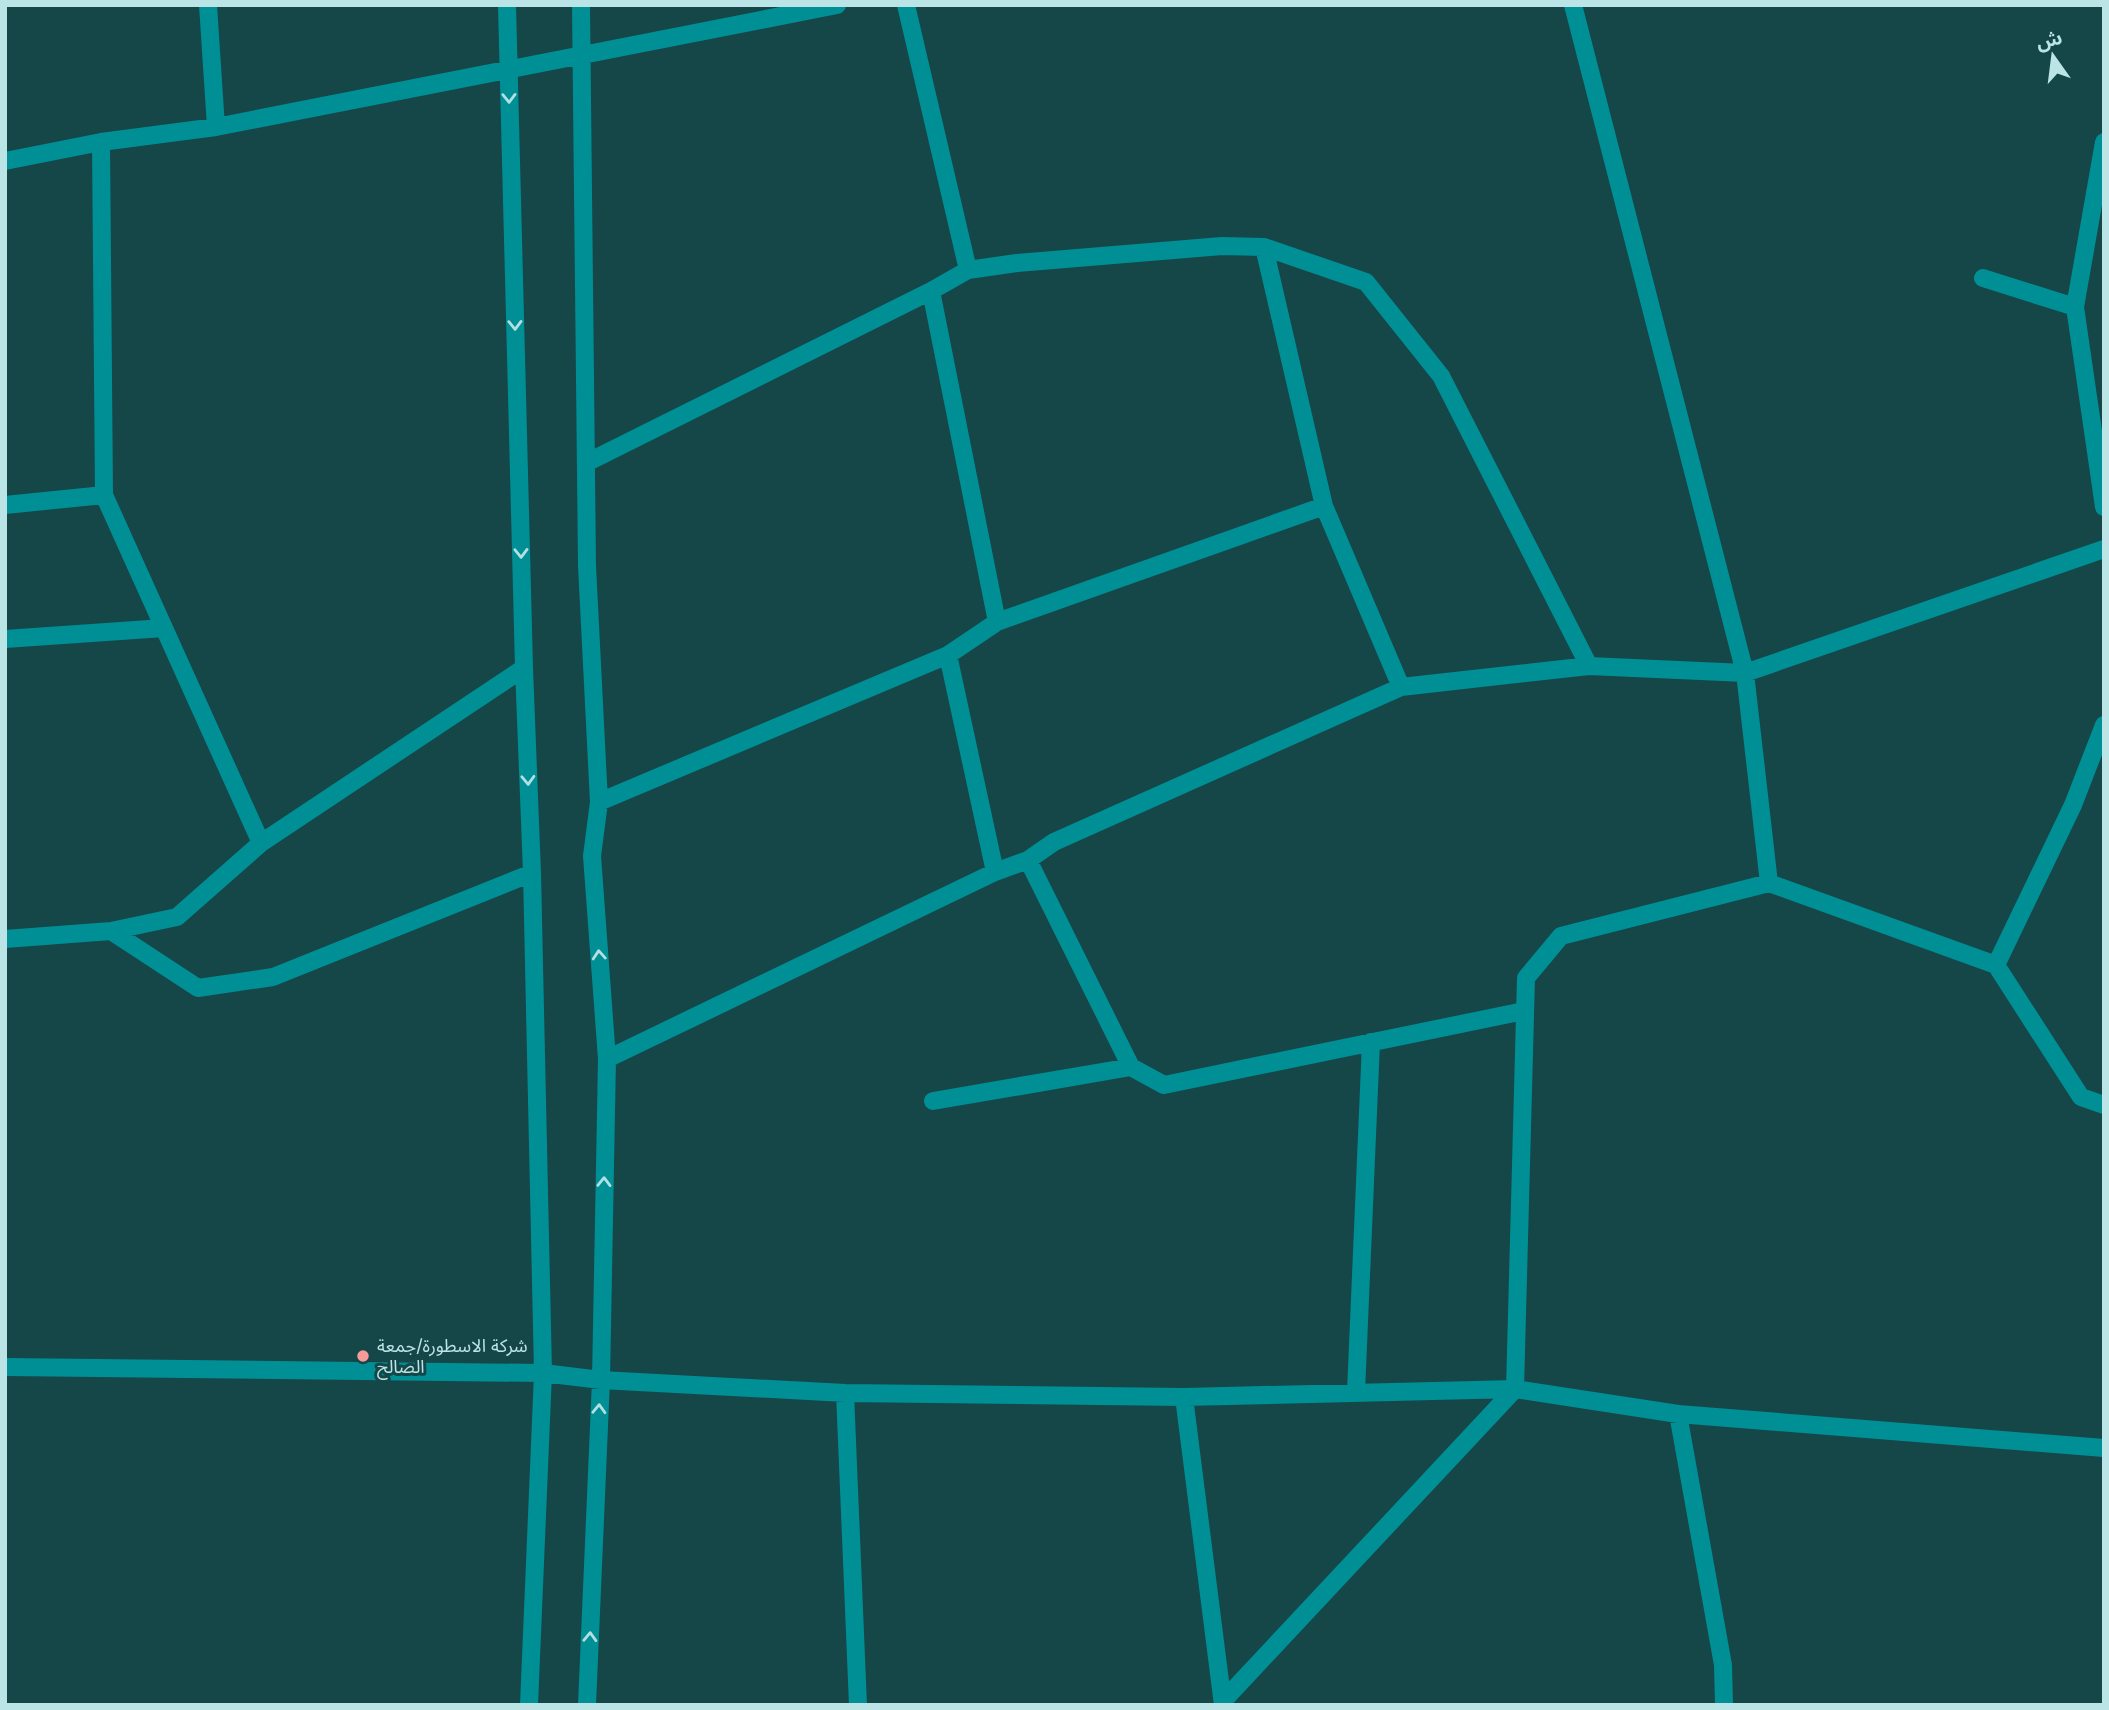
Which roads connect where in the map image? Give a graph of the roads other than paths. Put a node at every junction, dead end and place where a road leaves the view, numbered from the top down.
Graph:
1 (208, 5) edge
2 (507, 5) edge
3 (581, 5) edge
4 (837, 5) edge
5 (906, 5) edge
6 (1573, 5) edge
7 (581, 57) junction
8 (509, 70) junction
9 (216, 127) junction
10 (101, 142) junction
11 (2104, 142) edge
12 (5, 161) edge
13 (1264, 247) junction
14 (968, 270) junction
15 (1983, 278) dead end
16 (931, 291) junction
17 (2075, 307) junction
18 (586, 463) junction
19 (104, 495) junction
20 (5, 505) edge
21 (1324, 506) junction
22 (2104, 507) edge
23 (2104, 550) edge
24 (997, 622) junction
25 (164, 628) junction
26 (5, 639) edge
27 (948, 655) junction
28 (1589, 666) junction
29 (524, 668) junction
30 (1745, 673) junction
31 (1401, 687) junction
32 (2104, 725) edge
33 (599, 802) junction
34 (261, 844) junction
35 (1028, 860) junction
36 (995, 872) junction
37 (532, 873) junction
38 (1769, 883) junction
39 (111, 931) junction
40 (5, 939) edge
41 (1996, 965) junction
42 (1524, 1011) junction
43 (1371, 1042) junction
44 (607, 1059) junction
45 (1131, 1067) junction
46 (933, 1101) dead end
47 (2104, 1105) edge
48 (5, 1367) edge
49 (543, 1373) junction
50 (601, 1380) junction
51 (1515, 1389) junction
52 (845, 1392) junction
53 (1356, 1392) junction
54 (1184, 1397) junction
55 (1678, 1414) junction
56 (2104, 1448) edge
57 (1223, 1703) edge
58 (529, 1705) edge
59 (587, 1705) edge
60 (858, 1705) edge
61 (1724, 1705) edge

1 - 9 street
2 - 8 street
3 - 7 street
4 - 7 street
5 - 14 street
6 - 30 street
7 - 8 street
7 - 18 street
8 - 9 street
8 -> 29 street
9 - 10 street
10 - 12 street
10 - 19 street
11 - 17 street
13 - 14 street
13 - 21 street
13 - 28 street
14 - 16 street
15 - 17 street
16 - 18 street
16 - 24 street
17 - 22 street
18 - 33 street
19 - 20 street
19 - 25 street
21 - 24 street
21 - 31 street
23 - 30 street
24 - 27 street
25 - 26 street
25 - 34 street
27 - 33 street
27 - 36 street
28 - 30 street
28 - 31 street
29 - 34 street
29 -> 37 street
30 - 38 street
31 - 35 street
32 - 41 street
44 -> 33 street
34 - 39 street
35 - 36 street
35 - 45 street
36 - 44 street
37 - 39 street
37 - 49 street
38 - 41 street
38 - 42 street
39 - 40 street
41 - 47 street
42 - 43 street
42 - 51 street
43 - 45 street
43 - 53 street
50 -> 44 street
45 - 46 street
48 - 49 street
49 - 50 street
49 - 58 street
50 - 52 street
59 -> 50 street
51 - 53 street
51 - 55 street
51 - 57 street
52 - 54 street
52 - 60 street
53 - 54 street
54 - 57 street
55 - 56 street
55 - 61 street

